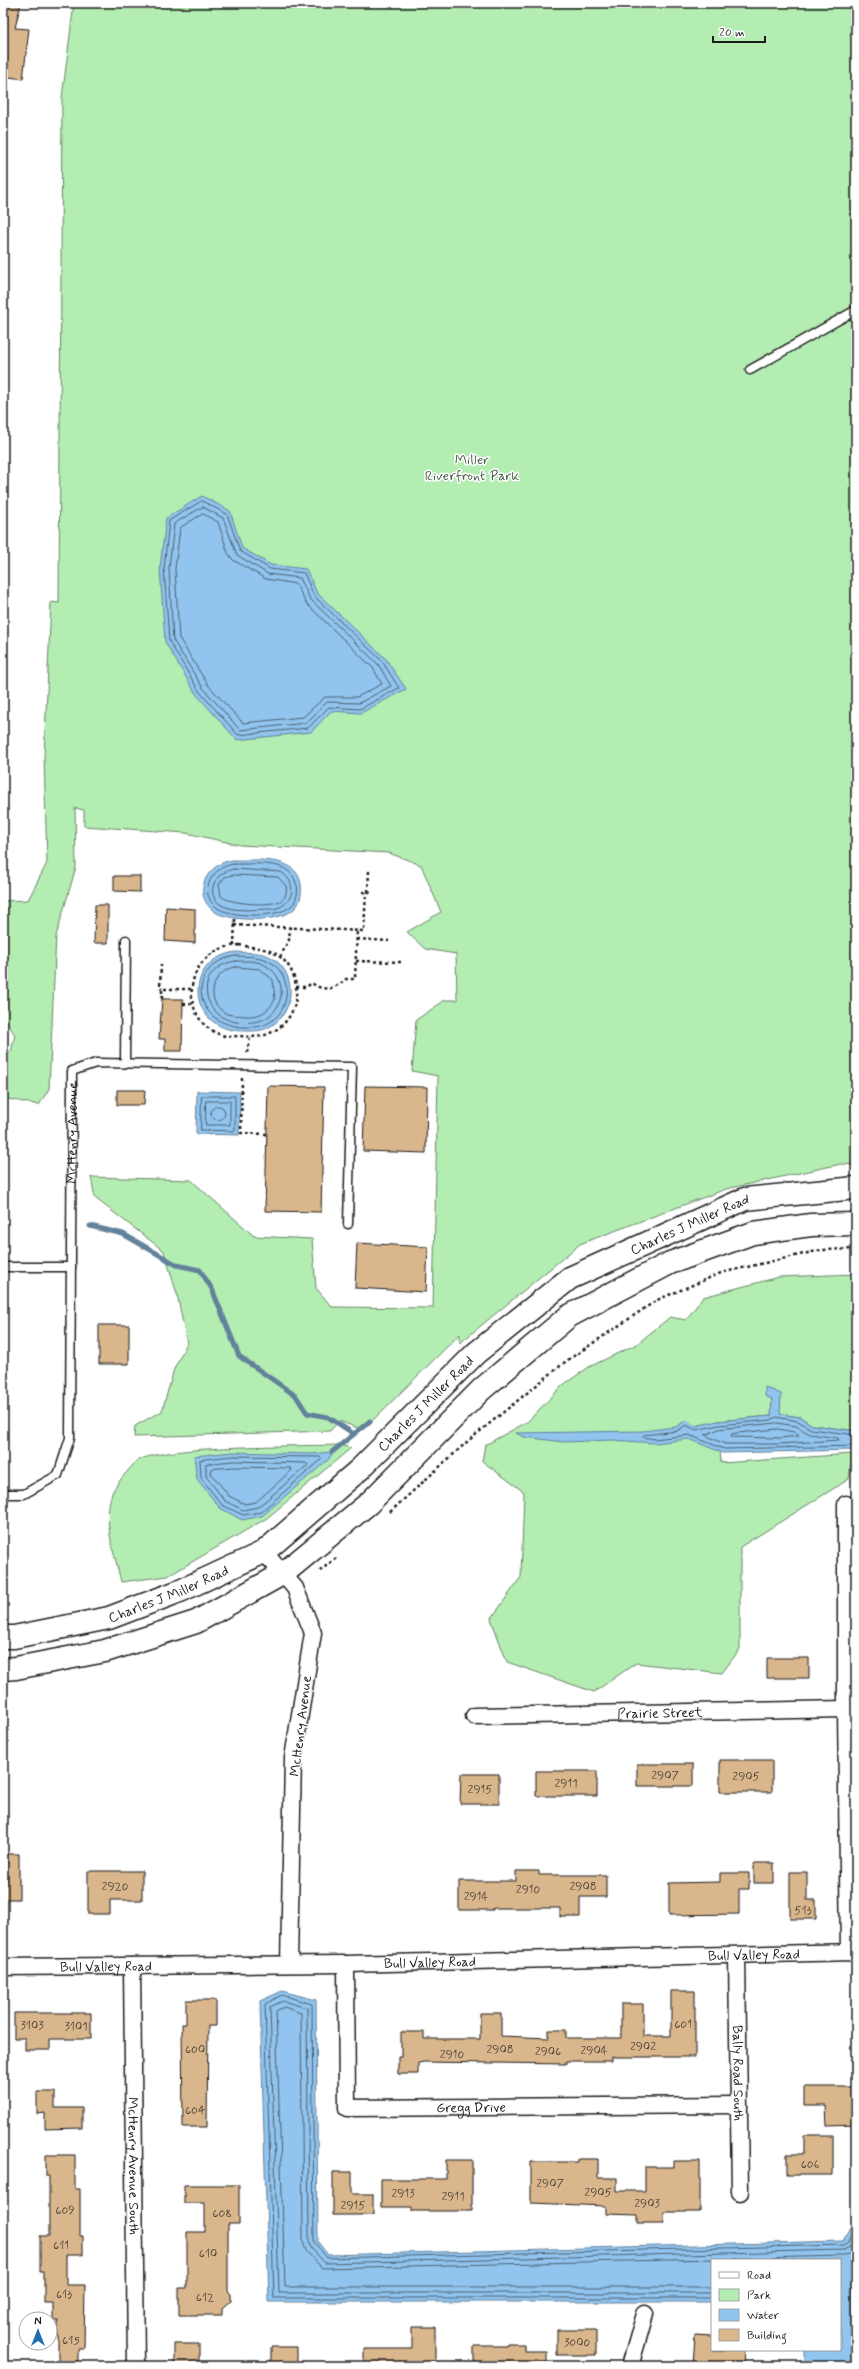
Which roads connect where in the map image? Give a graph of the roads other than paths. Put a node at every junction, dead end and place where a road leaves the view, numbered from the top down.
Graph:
1 (856, 310) edge
2 (750, 370) dead end
3 (126, 940) dead end
4 (125, 1063) junction
5 (856, 1188) edge
6 (348, 1224) dead end
7 (856, 1224) edge
8 (3, 1267) edge
9 (71, 1267) junction
10 (3, 1494) edge
11 (846, 1504) dead end
12 (264, 1552) junction
13 (284, 1573) junction
14 (3, 1637) edge
15 (3, 1669) edge
16 (846, 1709) junction
17 (474, 1716) dead end
18 (852, 1952) edge
19 (737, 1955) junction
20 (289, 1964) junction
21 (346, 1964) junction
22 (132, 1966) junction
23 (3, 1967) edge
24 (739, 2105) junction
25 (740, 2192) dead end
26 (645, 2314) dead end
27 (136, 2366) edge
28 (630, 2366) edge

1 - 2 lane
3 - 4 lane
4 - 6 lane, McHenry Avenue
4 - 9 lane, McHenry Avenue
5 - 12 street, Charles J Miller Road
7 - 13 street, Charles J Miller Road
8 - 9 lane
9 - 10 lane, McHenry Avenue
11 - 16 street
12 - 13 street, McHenry Avenue
12 - 14 street, Charles J Miller Road
13 - 15 street, Charles J Miller Road
13 - 20 street, McHenry Avenue
16 - 17 street, Prairie Street
16 - 18 street
18 - 19 street, Bull Valley Road
19 - 21 street, Bull Valley Road
19 - 24 street, Bally Road South
20 - 21 street, Bull Valley Road
20 - 22 street, Bull Valley Road
21 - 24 street, Gregg Drive
22 - 23 street, Bull Valley Road
22 - 27 street, McHenry Avenue South
24 - 25 street, Bally Road South
26 - 28 street

